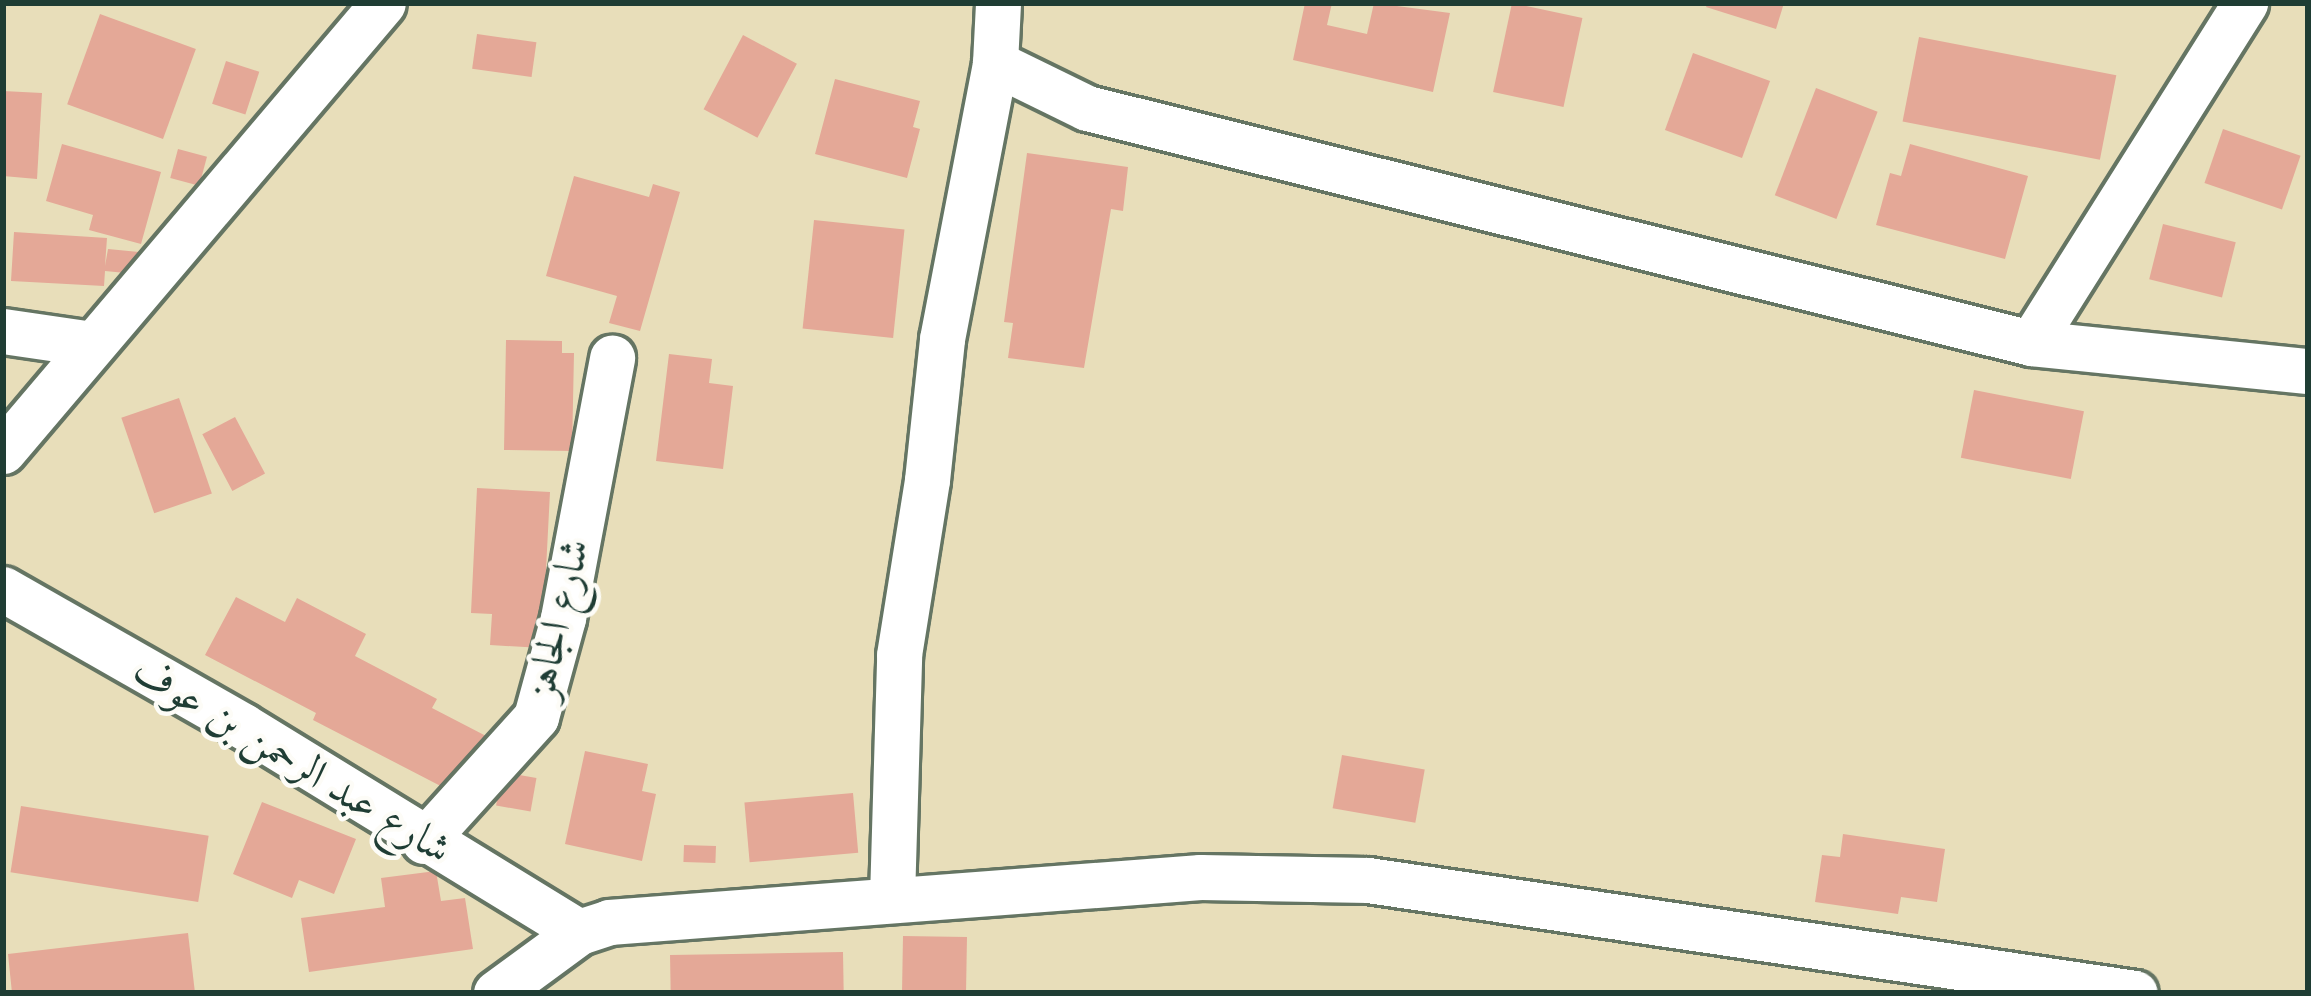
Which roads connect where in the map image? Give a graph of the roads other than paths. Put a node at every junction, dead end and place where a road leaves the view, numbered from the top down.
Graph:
1 (383, 3) edge
2 (998, 3) edge
3 (2246, 3) edge
4 (994, 63) junction
5 (3, 331) edge
6 (2031, 343) junction
7 (92, 344) junction
8 (612, 358) dead end
9 (2308, 371) edge
10 (3, 451) edge
11 (3, 589) edge
12 (424, 841) junction
13 (892, 898) junction
14 (579, 932) junction
15 (520, 988) edge
16 (2135, 993) edge

1 - 7 street
2 - 4 street
3 - 6 street
4 - 6 street
4 - 13 street
5 - 7 street
6 - 9 street
7 - 10 street
8 - 12 street, شارع الجاهز
11 - 12 street, شارع عبد الرحمن بن عوف
12 - 14 street, شارع عبد الرحمن بن عوف
13 - 14 street
13 - 16 street
14 - 15 street

